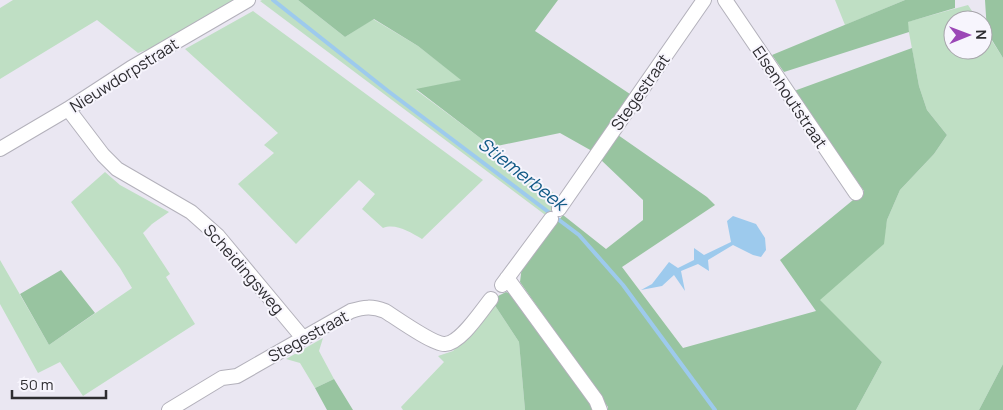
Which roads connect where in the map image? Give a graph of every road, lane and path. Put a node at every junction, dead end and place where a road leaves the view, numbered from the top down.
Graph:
1 (248, 0) edge
2 (704, 0) edge
3 (725, 0) edge
4 (68, 109) junction
5 (0, 149) edge
6 (856, 193) dead end
7 (491, 299) dead end
8 (304, 338) junction
9 (169, 410) edge
10 (600, 410) edge

1 - 4 street, Nieuwdorpstraat
2 - 10 street, Stegestraat
3 - 6 street, Elsenhoutstraat
4 - 5 street, Nieuwdorpstraat
4 - 8 street, Scheidingsweg
7 - 8 street, Stegestraat
8 - 9 street, Stegestraat

